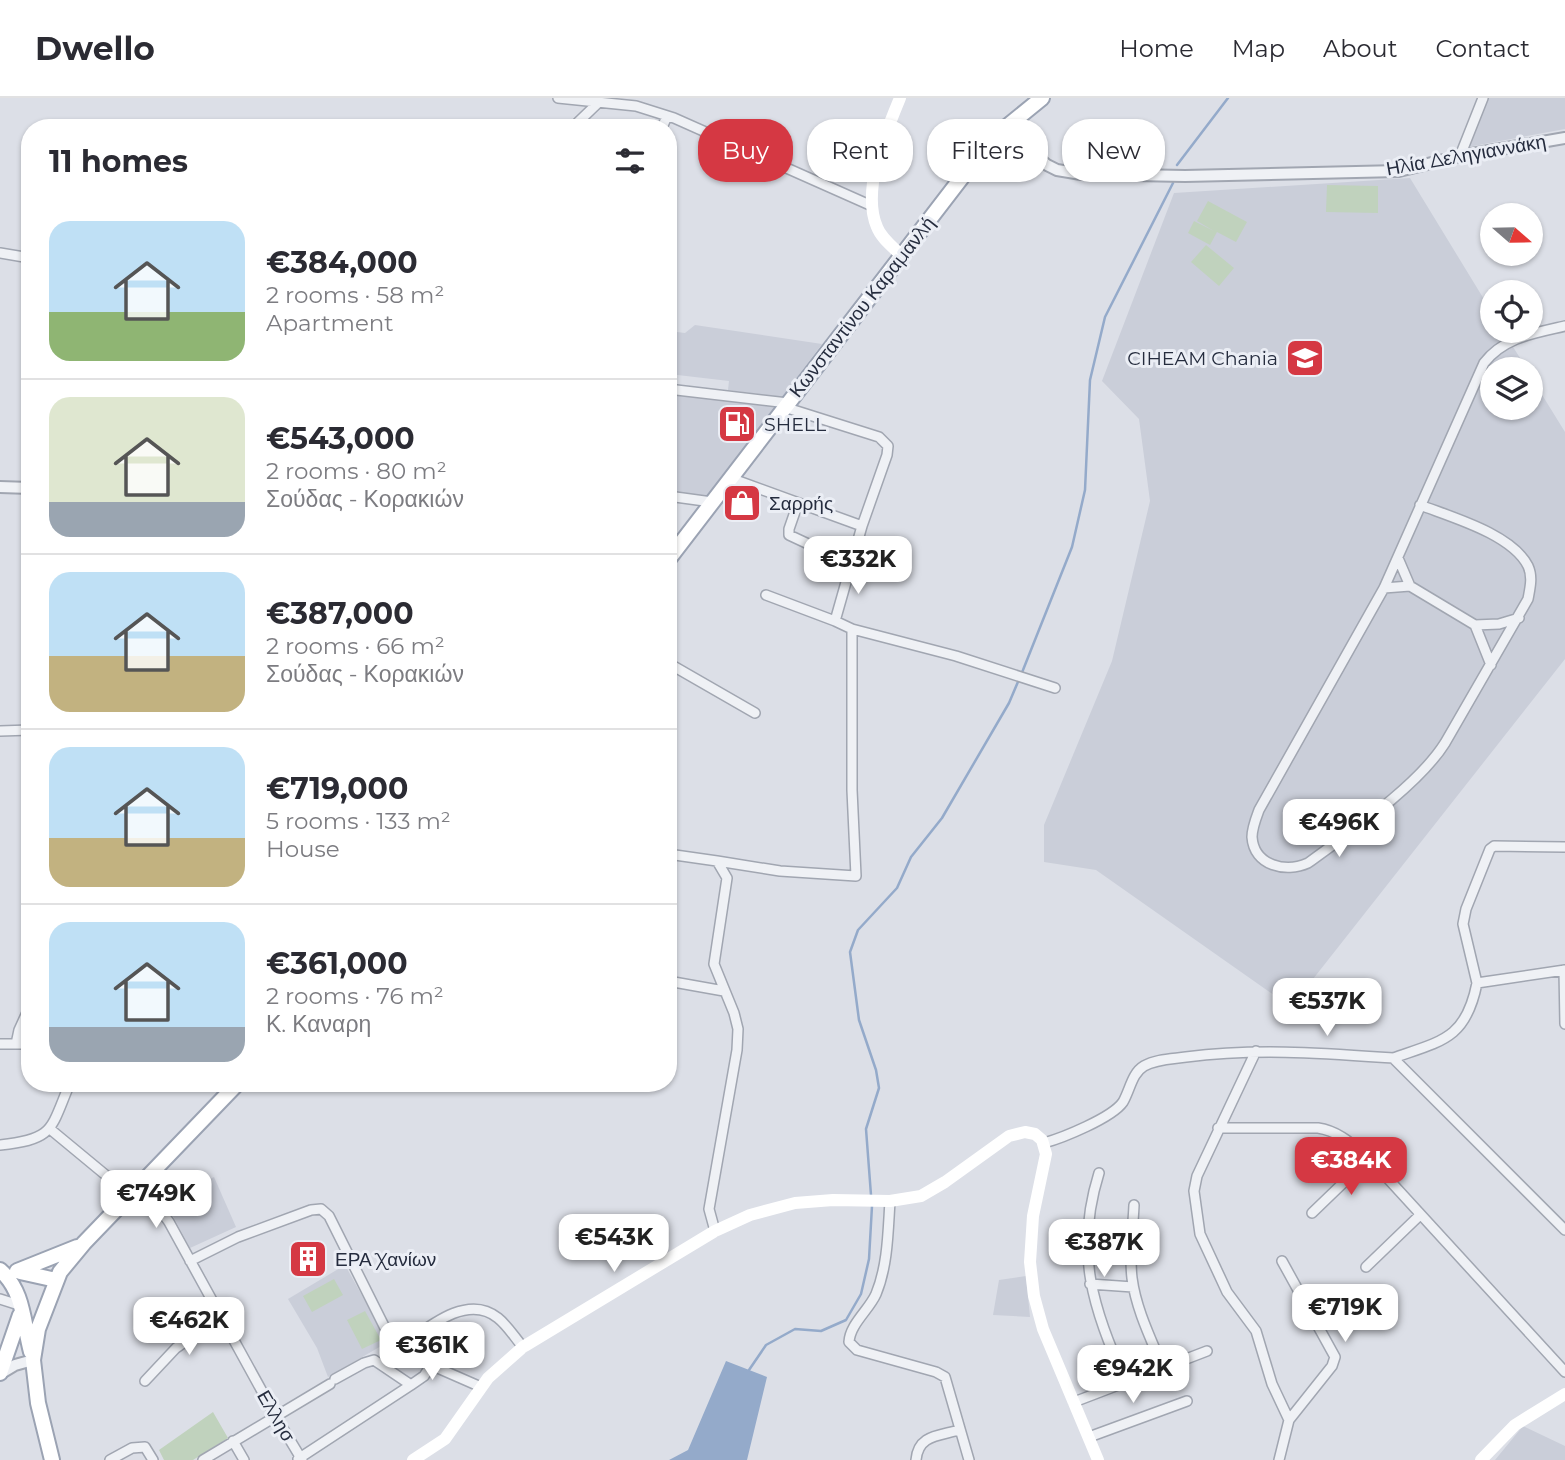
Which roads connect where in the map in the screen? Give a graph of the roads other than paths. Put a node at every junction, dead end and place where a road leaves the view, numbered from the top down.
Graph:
1 (558, 98) edge
2 (900, 98) edge
3 (1042, 98) edge
4 (1483, 98) edge
5 (598, 102) junction
6 (667, 116) junction
7 (581, 119) edge
8 (666, 119) edge
9 (675, 119) edge
10 (1016, 119) edge
11 (677, 120) edge
12 (1565, 138) edge
13 (1460, 156) junction
14 (1048, 166) edge
15 (958, 182) edge
16 (872, 206) junction
17 (0, 253) edge
18 (21, 256) edge
19 (902, 256) junction
20 (1565, 326) edge
21 (677, 390) edge
22 (786, 405) junction
23 (730, 478) junction
24 (0, 487) edge
25 (21, 488) edge
26 (677, 497) edge
27 (712, 502) junction
28 (798, 503) junction
29 (1420, 505) junction
30 (862, 526) junction
31 (677, 548) edge
32 (1398, 558) junction
33 (851, 564) junction
34 (1410, 586) junction
35 (1384, 588) junction
36 (766, 595) dead end
37 (1519, 618) junction
38 (835, 621) junction
39 (1475, 625) junction
40 (852, 629) junction
41 (1491, 665) junction
42 (677, 668) edge
43 (1055, 688) dead end
44 (755, 713) dead end
45 (21, 730) edge
46 (0, 731) edge
47 (1565, 847) edge
48 (677, 855) edge
49 (717, 861) junction
50 (1564, 970) edge
51 (677, 983) edge
52 (1477, 983) junction
53 (724, 991) junction
54 (1565, 1024) edge
55 (21, 1026) edge
56 (0, 1044) edge
57 (16, 1044) junction
58 (21, 1044) edge
59 (1256, 1051) junction
60 (1393, 1058) junction
61 (66, 1092) edge
62 (230, 1092) edge
63 (1218, 1128) junction
64 (50, 1129) junction
65 (1044, 1143) junction
66 (0, 1145) edge
67 (1369, 1158) junction
68 (1099, 1173) dead end
69 (142, 1185) junction
70 (131, 1196) junction
71 (886, 1200) junction
72 (1134, 1205) dead end
73 (1312, 1213) dead end
74 (1420, 1215) junction
75 (1565, 1230) edge
76 (715, 1231) junction
77 (84, 1243) junction
78 (190, 1261) junction
79 (1282, 1261) dead end
80 (1366, 1267) dead end
81 (0, 1269) edge
82 (17, 1271) junction
83 (56, 1280) junction
84 (1090, 1284) junction
85 (1133, 1287) junction
86 (0, 1300) edge
87 (22, 1306) junction
88 (220, 1317) junction
89 (399, 1348) junction
90 (523, 1348) junction
91 (1207, 1351) dead end
92 (33, 1360) junction
93 (430, 1365) junction
94 (1163, 1368) junction
95 (1565, 1372) edge
96 (0, 1373) edge
97 (145, 1381) dead end
98 (1125, 1381) junction
99 (411, 1385) junction
100 (481, 1387) junction
101 (1565, 1394) edge
102 (1187, 1401) dead end
103 (1074, 1402) junction
104 (275, 1415) junction
105 (1289, 1420) junction
106 (959, 1430) junction
107 (1088, 1437) junction
108 (233, 1441) junction
109 (300, 1459) edge
110 (52, 1460) edge
111 (110, 1460) edge
112 (153, 1460) edge
113 (203, 1460) edge
114 (244, 1460) edge
115 (413, 1460) edge
116 (916, 1460) edge
117 (969, 1460) edge
118 (1098, 1460) edge
119 (1279, 1460) edge
120 (1481, 1460) edge

1 - 5 street
2 - 16 main road
3 - 10 main road, Κωνσταντίνου Καραμανλή
4 - 13 street
5 - 6 street
5 - 7 street
6 - 8 street
6 - 9 street
11 - 16 street
12 - 13 street, Ηλία Δεληγιαννάκη
13 - 14 street, Ηλία Δεληγιαννάκη
15 - 19 main road, Κωνσταντίνου Καραμανλή
16 - 19 main road
17 - 18 street
19 - 22 main road, Κωνσταντίνου Καραμανλή
20 - 29 street
21 - 22 street
22 - 23 main road, Κωνσταντίνου Καραμανλή
22 - 30 street
23 - 27 main road, Κωνσταντίνου Καραμανλή
23 - 28 street
24 - 25 street
26 - 27 street
27 - 31 main road, Κωνσταντίνου Καραμανλή
28 - 30 street
28 - 33 street
29 - 32 street
29 - 37 street
30 - 33 street
32 - 34 street
32 - 35 street
33 - 38 street
34 - 35 street
34 - 39 street
35 - 41 street
36 - 38 street
37 - 39 street
37 - 41 street
38 - 40 street
39 - 41 street
40 - 43 street
40 - 49 street
42 - 44 street
45 - 46 street
47 - 52 street
48 - 49 street
49 - 53 street
50 - 52 street
50 - 54 street
51 - 53 street
52 - 60 street
53 - 76 street
55 - 57 street
56 - 57 street
57 - 58 street
59 - 60 street
59 - 63 street
59 - 65 street
60 - 75 street
61 - 64 street
62 - 69 main road
63 - 67 street
63 - 105 street
64 - 66 street
64 - 70 street
65 - 71 main road
65 - 103 main road
67 - 73 street
67 - 74 street
68 - 84 street
69 - 70 main road
69 - 78 street, Ελλησ
70 - 77 main road
71 - 76 main road
71 - 106 street
72 - 85 street
74 - 80 street
74 - 95 street
76 - 90 main road
77 - 82 main road
77 - 83 main road
78 - 88 street, Ελλησ
78 - 89 street
79 - 105 street
81 - 82 main road
81 - 87 main road
82 - 83 main road
83 - 92 main road
84 - 85 street
84 - 98 street
85 - 94 street
86 - 87 street
87 - 92 main road
87 - 96 main road
88 - 97 street
88 - 104 street, Ελλησ
89 - 90 street
89 - 93 street
90 - 100 main road
91 - 94 street
92 - 96 street
92 - 110 main road
93 - 99 street
93 - 100 street
94 - 98 street
98 - 103 street
99 - 104 street
99 - 109 street
100 - 115 main road
101 - 120 main road
102 - 107 street
103 - 107 main road
104 - 108 street
104 - 109 street, Ελλησ
105 - 119 street
106 - 116 street
106 - 117 street
107 - 118 main road
108 - 113 street
108 - 114 street
111 - 112 street

